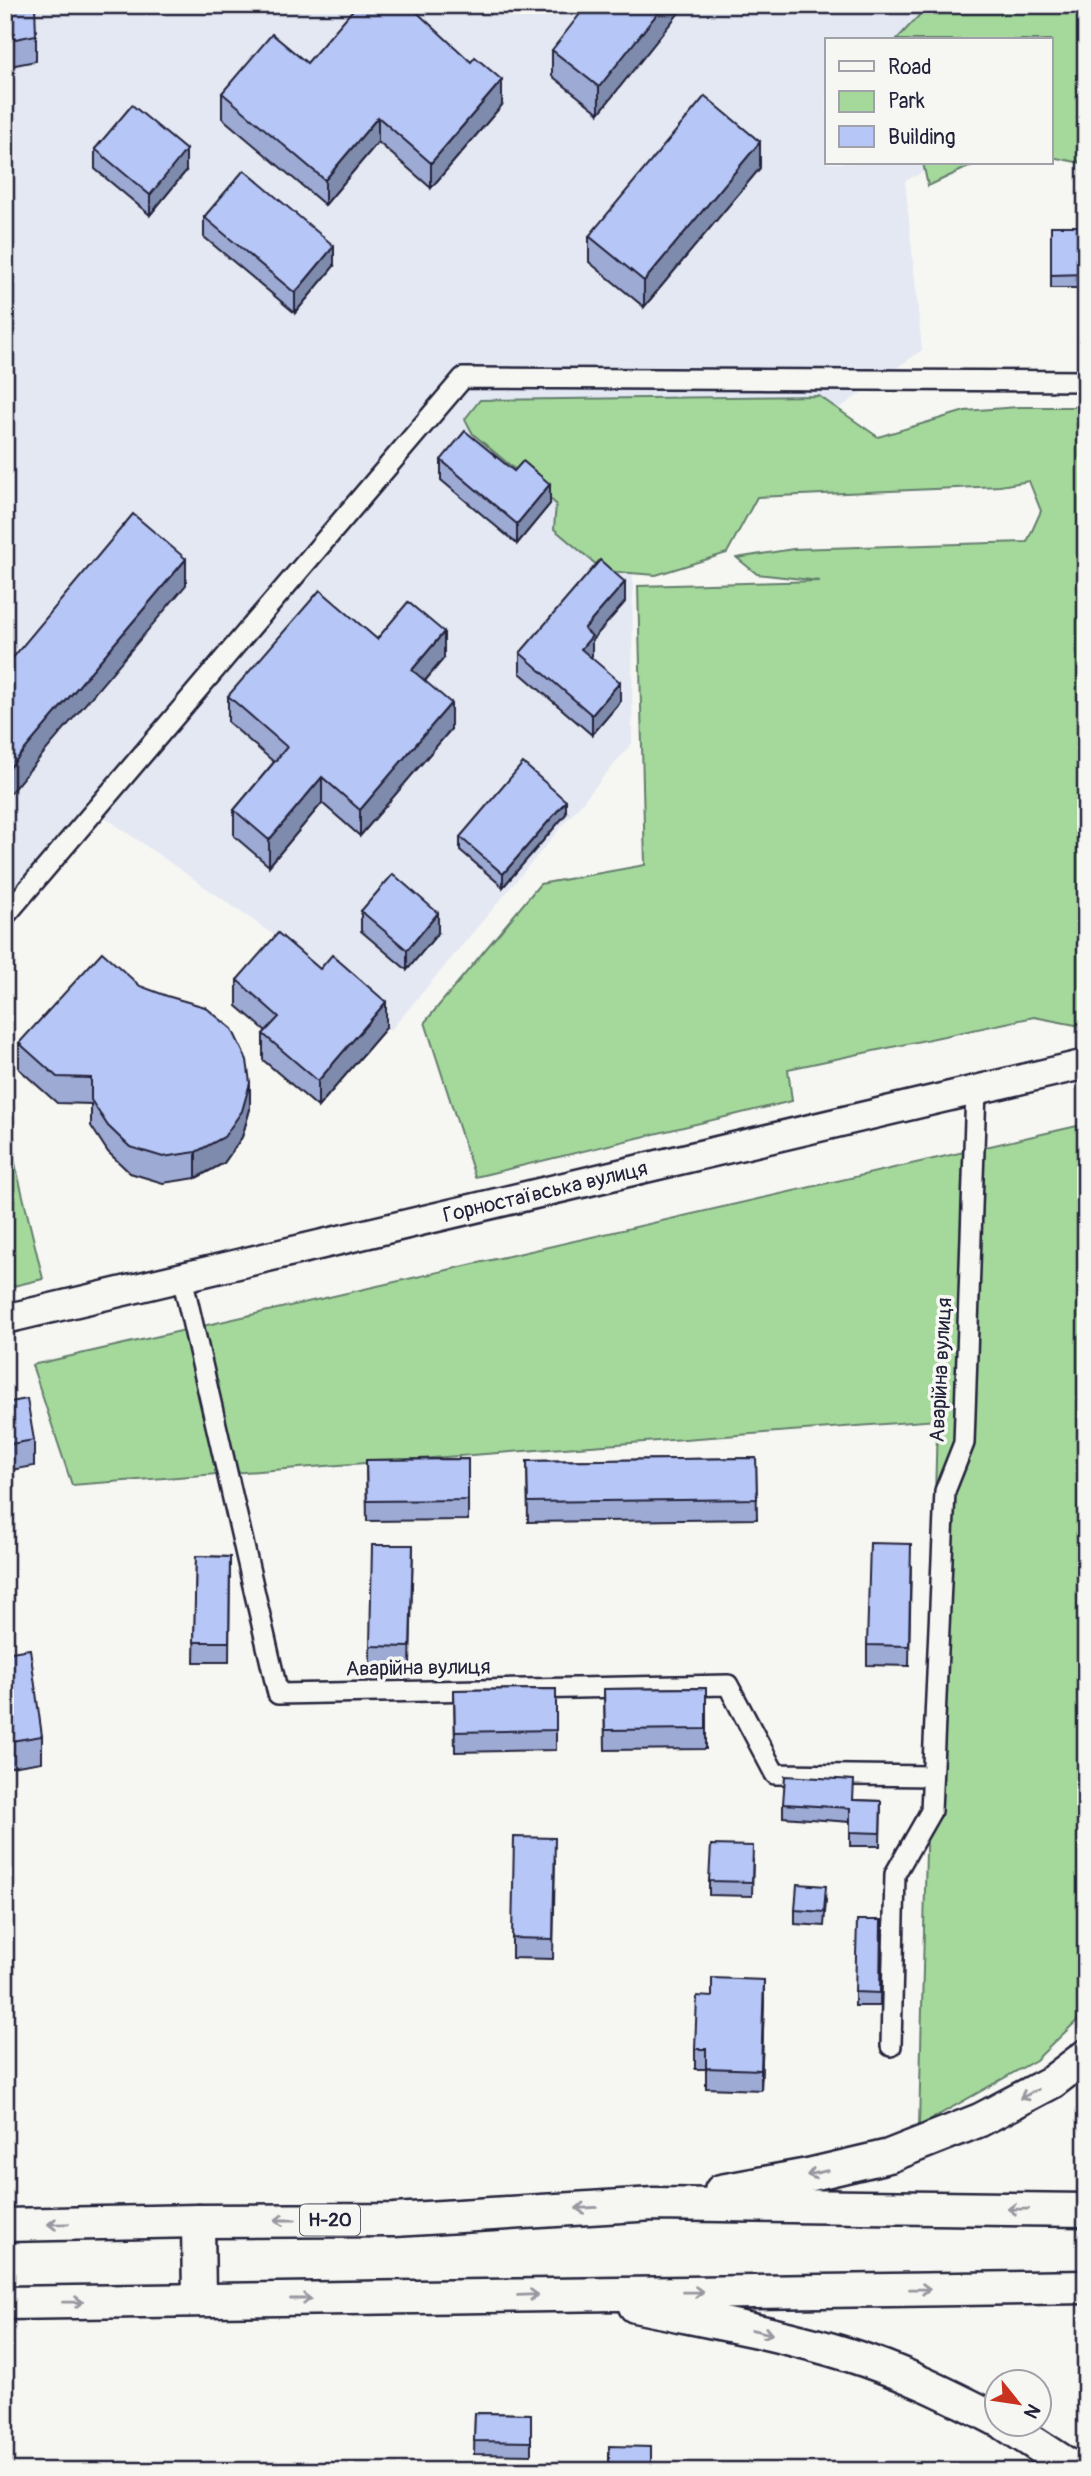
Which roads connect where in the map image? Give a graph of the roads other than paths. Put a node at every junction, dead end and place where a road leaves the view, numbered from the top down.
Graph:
1 (1086, 381) edge
2 (5, 916) edge
3 (1086, 1064) edge
4 (976, 1090) junction
5 (182, 1277) junction
6 (5, 1319) edge
7 (932, 1776) junction
8 (891, 2046) dead end
9 (1086, 2056) edge
10 (654, 2204) junction
11 (1086, 2210) edge
12 (198, 2221) junction
13 (5, 2225) edge
14 (1086, 2287) edge
15 (575, 2293) junction
16 (200, 2299) junction
17 (5, 2303) edge
18 (982, 2411) edge
19 (1026, 2438) edge
20 (1077, 2471) edge

1 - 2 street
3 - 4 main road, Горностаївська вулиця
4 - 5 main road, Горностаївська вулиця
4 - 7 street, Аварійна вулиця
5 - 6 main road, Горностаївська вулиця
5 - 7 street, Аварійна вулиця
7 - 8 street, Аварійна вулиця
9 -> 10 main road
11 -> 10 main road, Н-20
10 -> 12 main road, Н-20
12 -> 13 main road, Н-20
12 - 16 main road
15 -> 14 main road
16 -> 15 main road
15 -> 18 main road
17 -> 16 main road
19 - 20 main road

